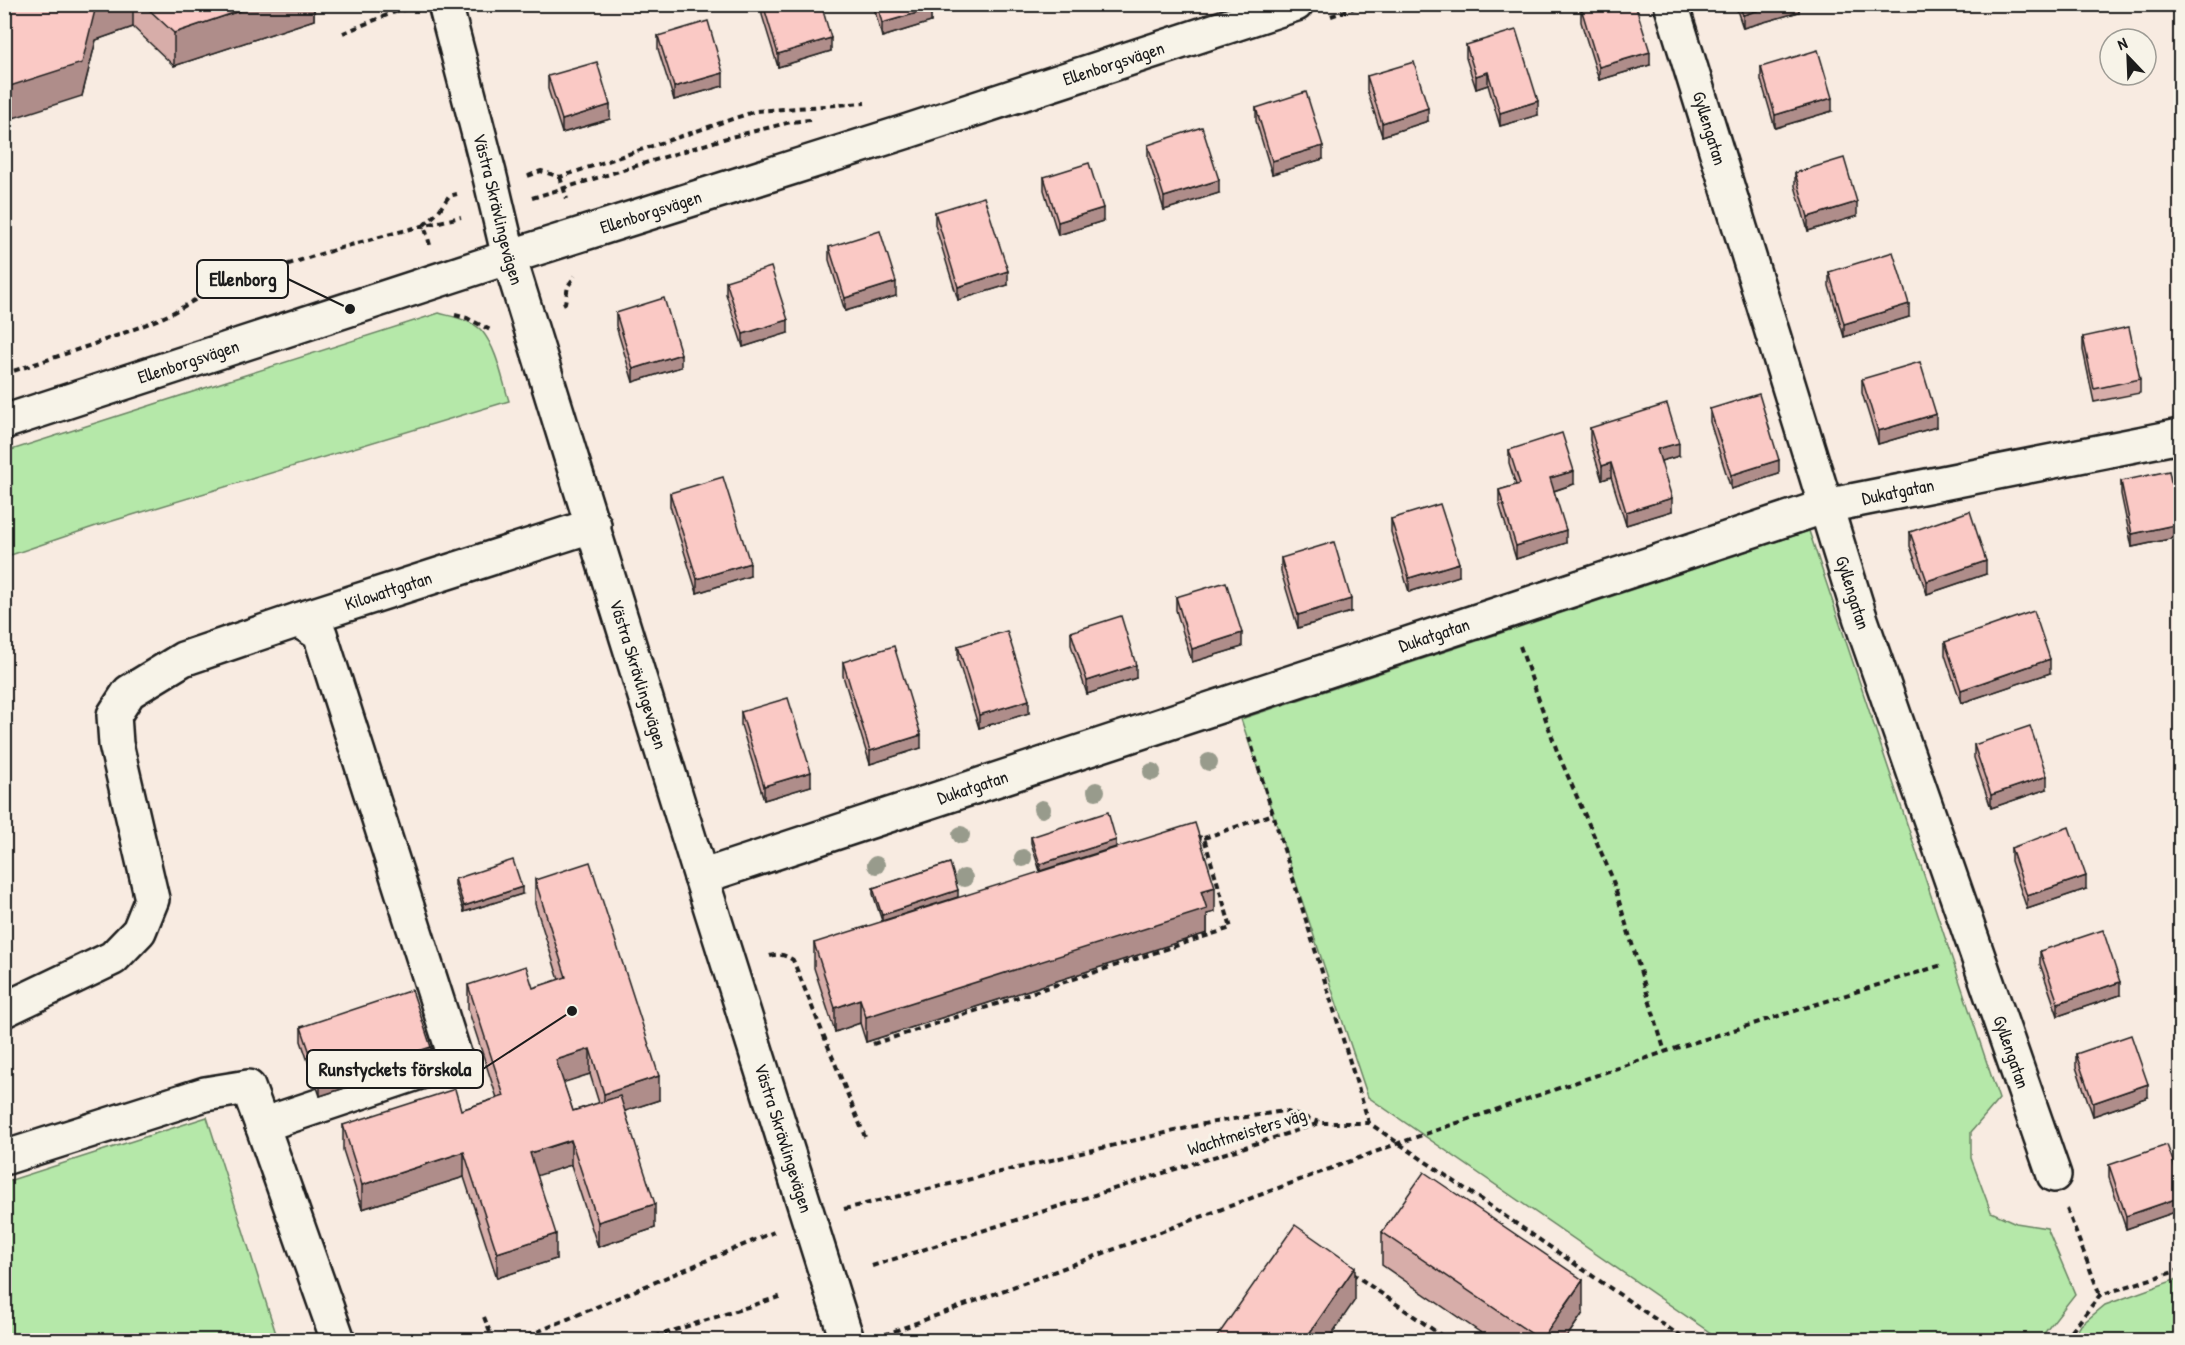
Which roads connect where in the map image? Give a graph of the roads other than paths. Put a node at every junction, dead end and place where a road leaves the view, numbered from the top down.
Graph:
1 (445, 4) edge
2 (1296, 4) edge
3 (1671, 4) edge
4 (509, 256) junction
5 (4, 422) edge
6 (2181, 436) edge
7 (1826, 506) junction
8 (594, 525) junction
9 (298, 620) junction
10 (701, 877) junction
11 (4, 1010) edge
12 (262, 1125) junction
13 (4, 1158) edge
14 (2054, 1175) road end
15 (338, 1341) edge
16 (847, 1341) edge

1 - 4 street, Västra Skrävlingevägen
2 - 4 street, Ellenborgsvägen
3 - 7 street, Gyllengatan
4 - 5 street, Ellenborgsvägen
4 - 8 street, Västra Skrävlingevägen
6 - 7 street, Dukatgatan
7 - 10 street, Dukatgatan
7 - 14 street, Gyllengatan
8 - 9 street, Kilowattgatan
8 - 10 street, Västra Skrävlingevägen
9 - 11 street, Kilowattgatan
9 - 12 street
10 - 16 street, Västra Skrävlingevägen
12 - 13 street
12 - 15 street

